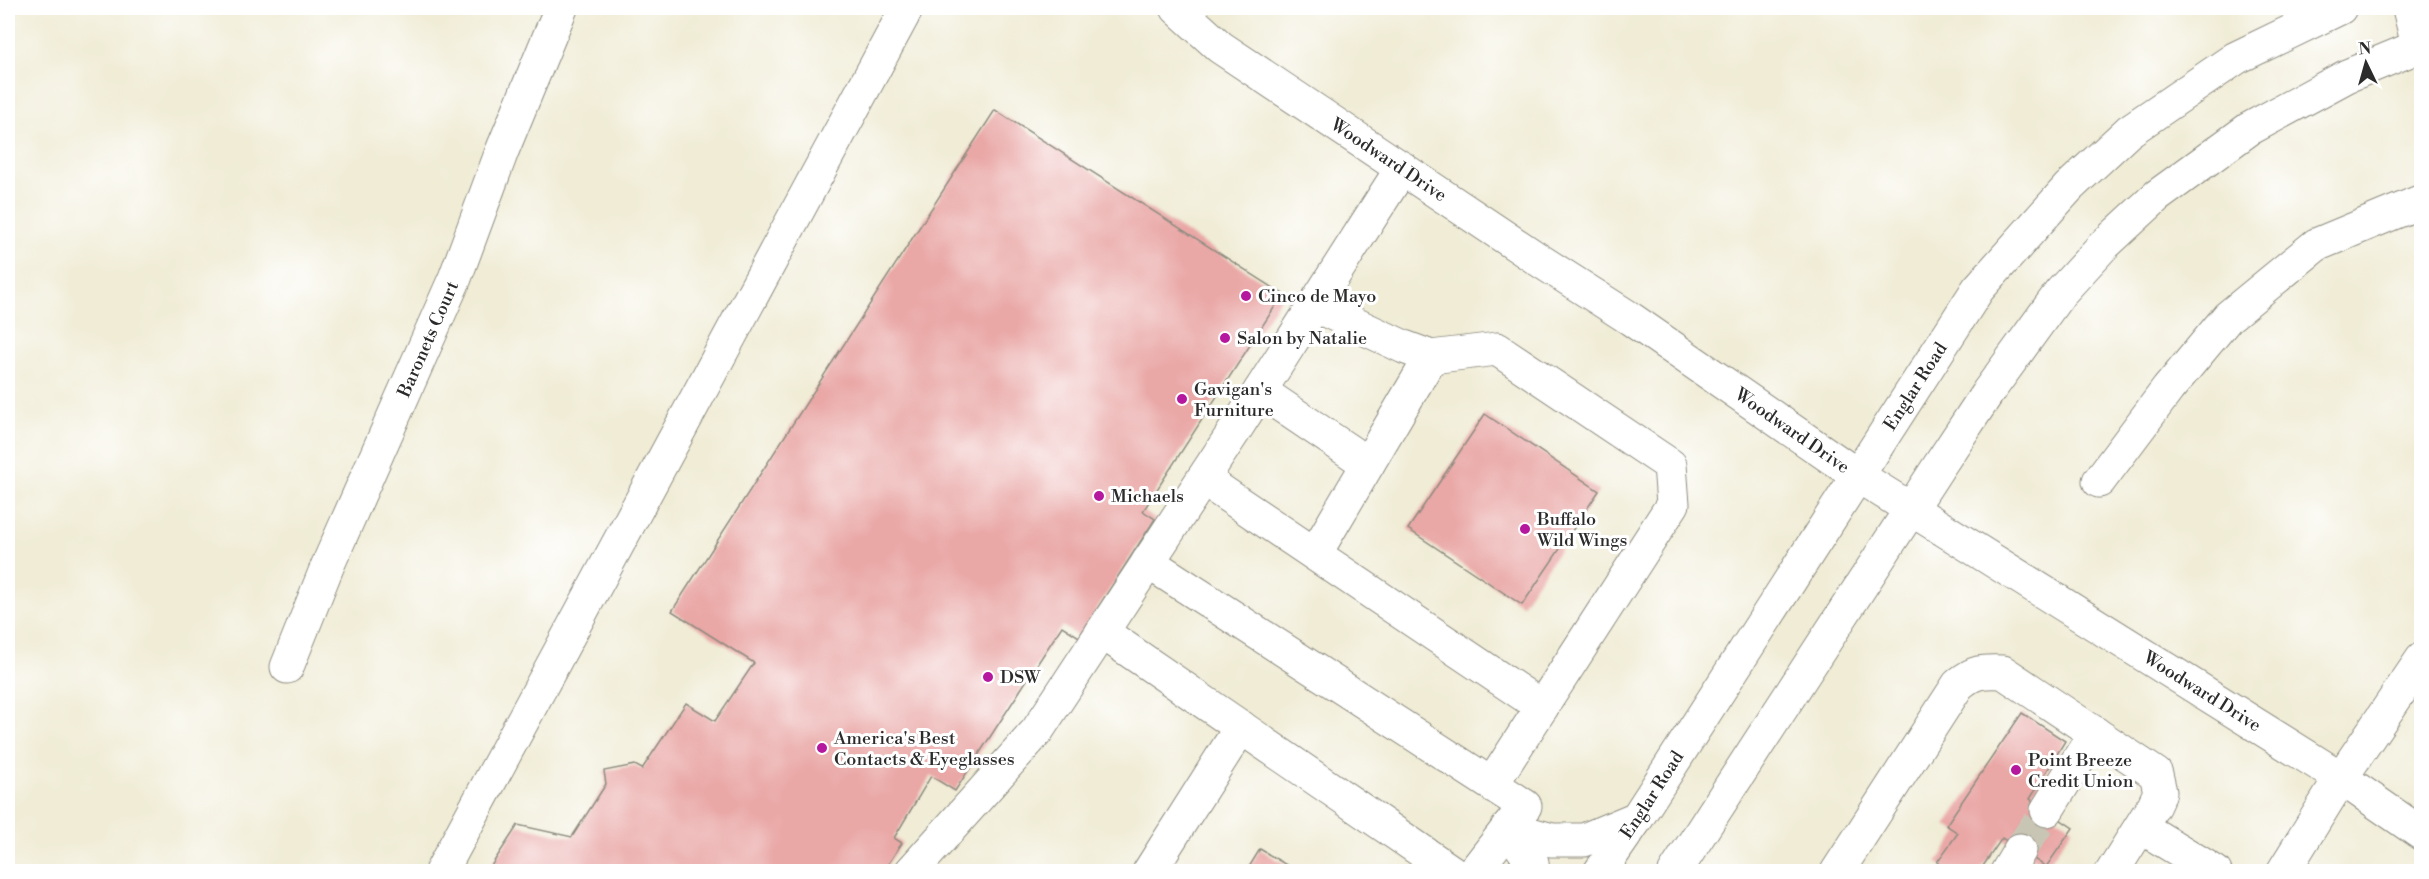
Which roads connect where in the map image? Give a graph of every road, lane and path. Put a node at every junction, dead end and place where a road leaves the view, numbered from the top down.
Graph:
1 (561, 8) edge
2 (907, 8) edge
3 (1176, 8) edge
4 (2340, 8) edge
5 (2409, 8) edge
6 (2420, 46) edge
7 (1402, 168) junction
8 (2421, 201) edge
9 (1314, 305) junction
10 (1431, 357) junction
11 (1260, 391) junction
12 (1368, 464) junction
13 (1858, 476) junction
14 (1203, 479) junction
15 (2099, 481) dead end
16 (1910, 510) junction
17 (1315, 554) junction
18 (1148, 562) junction
19 (1102, 632) junction
20 (2421, 659) edge
21 (287, 667) dead end
22 (1542, 707) junction
23 (1241, 727) junction
24 (2095, 733) junction
25 (2341, 778) junction
26 (1492, 784) junction
27 (2047, 810) tunnel mouth
28 (1637, 818) junction
29 (2141, 827) junction
30 (1508, 828) junction
31 (2421, 834) edge
32 (1442, 869) edge
33 (1841, 870) edge
34 (441, 872) edge
35 (911, 872) edge
36 (1149, 872) edge
37 (1474, 872) edge
38 (1533, 872) edge
39 (1600, 872) edge
40 (1675, 872) edge
41 (2112, 872) edge
42 (2215, 872) edge
43 (2283, 872) edge

1 - 21 main road, Baronets Court
2 - 34 main road
3 - 7 main road, Woodward Drive
4 - 13 main road, Englar Road
5 - 6 main road
6 - 16 main road
7 - 9 main road
7 - 13 main road, Woodward Drive
8 - 15 main road
9 - 10 main road
9 - 11 main road
10 - 12 main road
10 - 22 main road
11 - 12 main road
11 - 14 main road
12 - 17 main road
13 - 16 main road, Woodward Drive
13 - 28 main road, Englar Road
14 - 17 main road
14 - 18 main road
16 - 25 main road, Woodward Drive
16 - 40 main road
17 - 22 main road
18 - 19 main road
18 - 26 main road
19 - 23 main road
19 - 35 main road
20 - 25 main road
22 - 26 main road
23 - 32 main road
23 - 36 main road
24 - 27 main road
24 - 29 main road
24 - 33 main road
25 - 31 main road, Woodward Drive
25 - 43 main road
26 - 30 main road
28 - 30 main road
28 - 39 main road, Englar Road
29 - 41 main road
29 - 42 main road
30 - 37 main road
30 - 38 main road

